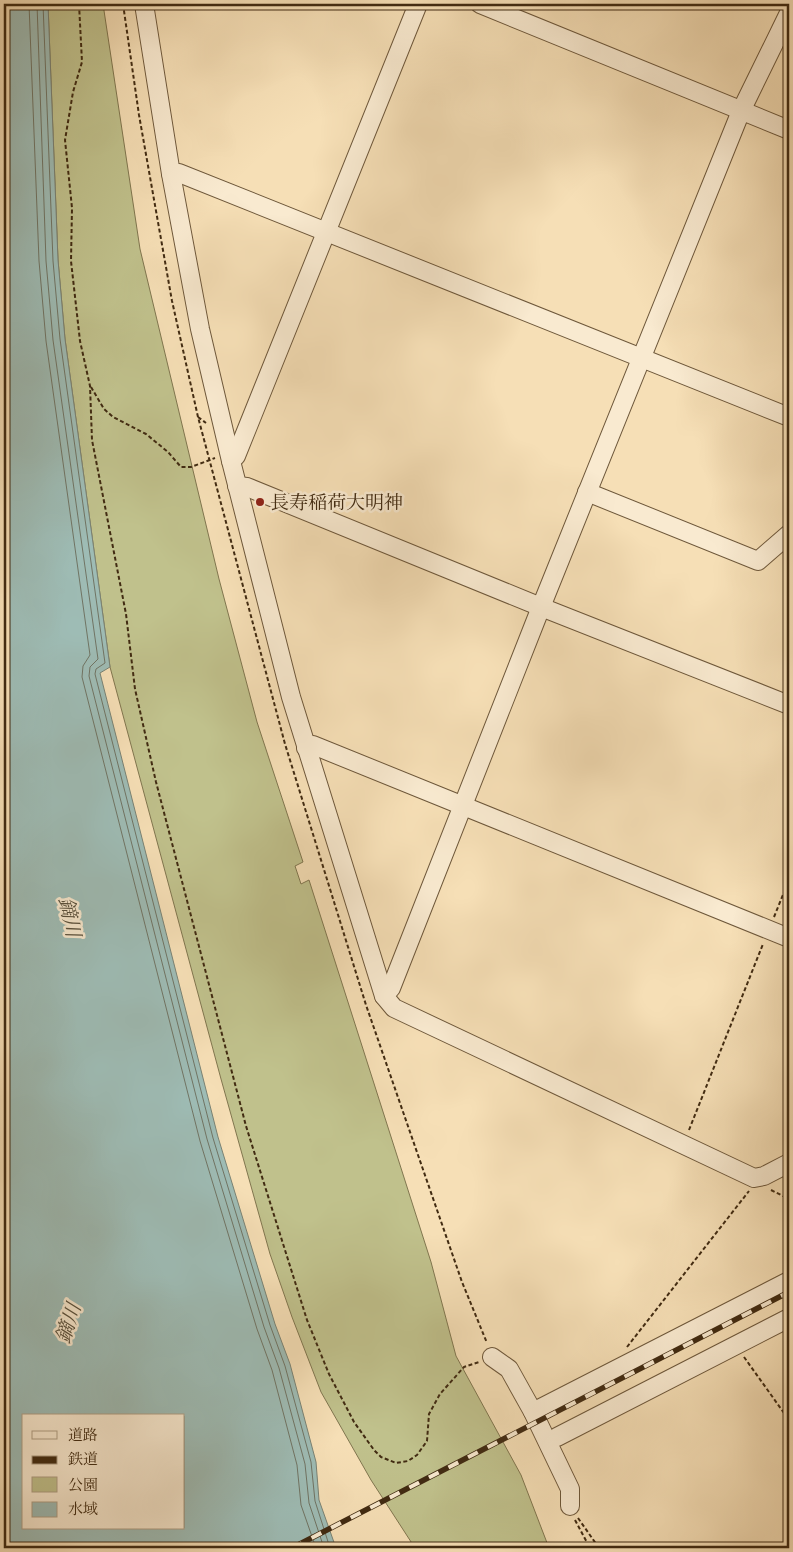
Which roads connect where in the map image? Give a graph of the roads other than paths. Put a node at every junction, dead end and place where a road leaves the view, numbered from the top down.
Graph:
1 (144, 4) edge
2 (418, 4) edge
3 (480, 4) edge
4 (789, 12) edge
5 (741, 111) junction
6 (789, 130) edge
7 (171, 174) junction
8 (326, 232) junction
9 (641, 358) junction
10 (789, 417) edge
11 (231, 461) junction
12 (237, 486) junction
13 (587, 492) junction
14 (789, 534) edge
15 (541, 607) junction
16 (789, 705) edge
17 (306, 748) junction
18 (462, 807) junction
19 (789, 938) edge
20 (384, 996) junction
21 (789, 1163) edge
22 (789, 1281) edge
23 (789, 1318) edge
24 (492, 1357) road end
25 (533, 1412) junction
26 (557, 1438) dead end
27 (570, 1506) road end

1 - 7 street
2 - 8 street
3 - 5 street
4 - 5 street
5 - 6 street
5 - 9 street
7 - 8 street
7 - 11 street
8 - 9 street
8 - 11 street
9 - 10 street
9 - 13 street
11 - 12 street
12 - 15 street
12 - 17 street
13 - 14 street
13 - 15 street
15 - 16 street
15 - 18 street
17 - 18 street
17 - 20 street
18 - 19 street
18 - 20 street
20 - 21 street
22 - 25 street
23 - 26 street
24 - 25 street
25 - 27 street

